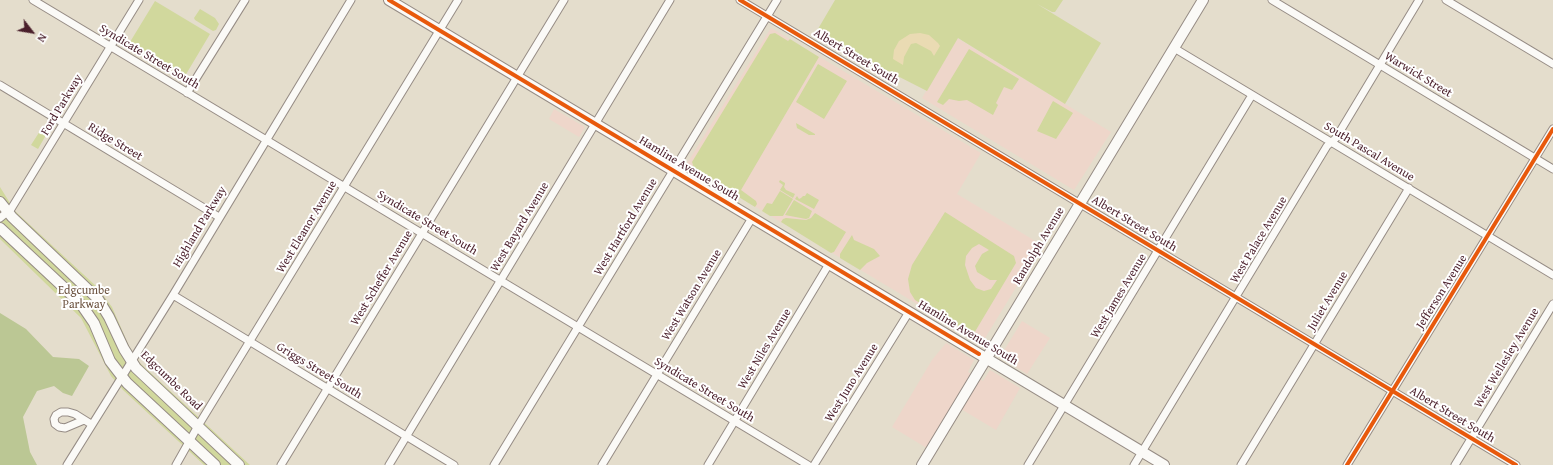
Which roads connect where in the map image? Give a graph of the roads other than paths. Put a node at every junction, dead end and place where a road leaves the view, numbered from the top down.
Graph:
1 (33, 0) edge
2 (140, 0) edge
3 (245, 0) edge
4 (351, 0) edge
5 (389, 0) edge
6 (458, 0) edge
7 (564, 0) edge
8 (670, 0) edge
9 (740, 0) edge
10 (777, 0) edge
11 (1203, 0) edge
12 (1272, 0) edge
13 (1418, 0) edge
14 (1446, 0) edge
15 (768, 16) junction
16 (440, 30) junction
17 (111, 46) junction
18 (1174, 48) junction
19 (1553, 64) edge
20 (1380, 65) junction
21 (518, 77) junction
22 (0, 85) edge
23 (187, 93) junction
24 (1252, 94) junction
25 (64, 124) junction
26 (595, 124) junction
27 (1553, 129) edge
28 (267, 139) junction
29 (1332, 142) junction
30 (1536, 158) junction
31 (1553, 169) edge
32 (673, 171) junction
33 (345, 186) junction
34 (1409, 188) junction
35 (0, 202) edge
36 (1080, 203) junction
37 (4, 215) edge
38 (219, 217) junction
39 (752, 218) junction
40 (0, 228) edge
41 (423, 233) junction
42 (1488, 236) junction
43 (1158, 250) junction
44 (829, 264) junction
45 (1553, 275) edge
46 (501, 280) junction
47 (173, 295) junction
48 (1236, 297) junction
49 (1553, 304) edge
50 (909, 312) junction
51 (578, 327) junction
52 (250, 342) junction
53 (1314, 344) junction
54 (986, 359) junction
55 (131, 362) junction
56 (657, 374) junction
57 (122, 377) junction
58 (328, 389) junction
59 (1392, 391) junction
60 (1064, 405) junction
61 (84, 420) dead end
62 (735, 421) junction
63 (92, 424) junction
64 (198, 426) junction
65 (406, 436) junction
66 (1471, 438) junction
67 (190, 441) junction
68 (1142, 452) junction
69 (67, 465) edge
70 (176, 465) edge
71 (215, 465) edge
72 (240, 465) edge
73 (281, 465) edge
74 (389, 465) edge
75 (454, 465) edge
76 (494, 465) edge
77 (602, 465) edge
78 (708, 465) edge
79 (808, 465) edge
80 (814, 465) edge
81 (922, 465) edge
82 (1028, 465) edge
83 (1134, 465) edge
84 (1164, 465) edge
85 (1241, 465) edge
86 (1347, 465) edge
87 (1455, 465) edge
88 (1516, 465) edge

1 - 17 street, Syndicate Street South
2 - 17 street, Ford Parkway
3 - 23 street
4 - 28 street, Highland Parkway
5 - 16 street, Hamline Avenue South
6 - 16 street, West Eleanor Avenue
7 - 21 street, West Scheffer Avenue
8 - 26 street, West Bayard Avenue
9 - 15 street, Albert Street South
10 - 15 street, West Hartford Avenue
11 - 18 street, Randolph Avenue
12 - 20 street, Warwick Street
13 - 20 street, West Palace Avenue
14 - 19 street
15 - 32 street, West Hartford Avenue
15 - 36 street, Albert Street South
16 - 21 street, Hamline Avenue South
16 - 33 street, West Eleanor Avenue
17 - 23 street, Syndicate Street South
17 - 25 street, Ford Parkway
18 - 24 street, South Pascal Avenue
18 - 36 street, Randolph Avenue
20 - 29 street, West Palace Avenue
20 - 30 street, Warwick Street
21 - 26 street, Hamline Avenue South
21 - 41 street, West Scheffer Avenue
22 - 25 street, Ridge Street
23 - 28 street, Syndicate Street South
24 - 29 street, South Pascal Avenue
24 - 43 street, West James Avenue
25 - 37 street, Ford Parkway
25 - 38 street, Ridge Street
26 - 32 street, Hamline Avenue South
26 - 46 street, West Bayard Avenue
27 - 30 street, Jefferson Avenue
28 - 33 street, Syndicate Street South
28 - 38 street, Highland Parkway
29 - 34 street, South Pascal Avenue
29 - 48 street, West Palace Avenue
30 - 31 street, Warwick Street
30 - 42 street, Jefferson Avenue
32 - 39 street, Hamline Avenue South
32 - 51 street, West Hartford Avenue
33 - 41 street, Syndicate Street South
33 - 52 street, West Eleanor Avenue
34 - 42 street, South Pascal Avenue
34 - 53 street, Juliet Avenue
35 - 37 street, Edgcumbe Road
36 - 43 street, Albert Street South
36 - 54 street, Randolph Avenue
37 - 55 street, Edgcumbe Road
38 - 47 street, Highland Parkway
39 - 44 street, Hamline Avenue South
39 - 56 street, West Watson Avenue
40 - 57 street
41 - 46 street, Syndicate Street South
41 - 58 street, West Scheffer Avenue
42 - 45 street, South Pascal Avenue
42 - 59 street, Jefferson Avenue
43 - 48 street, Albert Street South
43 - 60 street, West James Avenue
44 - 50 street, Hamline Avenue South
44 - 62 street, West Niles Avenue
46 - 51 street, Syndicate Street South
46 - 65 street, West Bayard Avenue
47 - 52 street, Griggs Street South
47 - 55 street, Highland Parkway
48 - 53 street, Albert Street South
48 - 68 street, West Palace Avenue
49 - 66 street, West Wellesley Avenue
50 - 54 street, Hamline Avenue South
50 - 80 street, West Juno Avenue
51 - 56 street, Syndicate Street South
51 - 76 street, West Hartford Avenue
52 - 58 street, Griggs Street South
52 - 64 street, West Eleanor Avenue
53 - 59 street, Albert Street South
53 - 85 street, Juliet Avenue
54 - 60 street, Hamline Avenue South
54 - 81 street, Randolph Avenue
55 - 57 street, Highland Parkway
55 - 64 street, Edgcumbe Road
56 - 62 street, Syndicate Street South
56 - 77 street, West Watson Avenue
57 - 63 street, Highland Parkway
57 - 67 street
58 - 65 street, Griggs Street South
58 - 73 street, West Scheffer Avenue
59 - 66 street, Albert Street South
59 - 86 street, Jefferson Avenue
60 - 68 street, Hamline Avenue South
60 - 82 street, West James Avenue
61 - 63 street
62 - 78 street, West Niles Avenue
62 - 79 street, Syndicate Street South
63 - 69 street, Highland Parkway
64 - 67 street, West Eleanor Avenue
64 - 72 street, Edgcumbe Road
65 - 74 street, West Bayard Avenue
65 - 75 street, Griggs Street South
66 - 87 street, West Wellesley Avenue
66 - 88 street, Albert Street South
67 - 70 street, West Eleanor Avenue
67 - 71 street
68 - 83 street, West Palace Avenue
68 - 84 street, Hamline Avenue South

